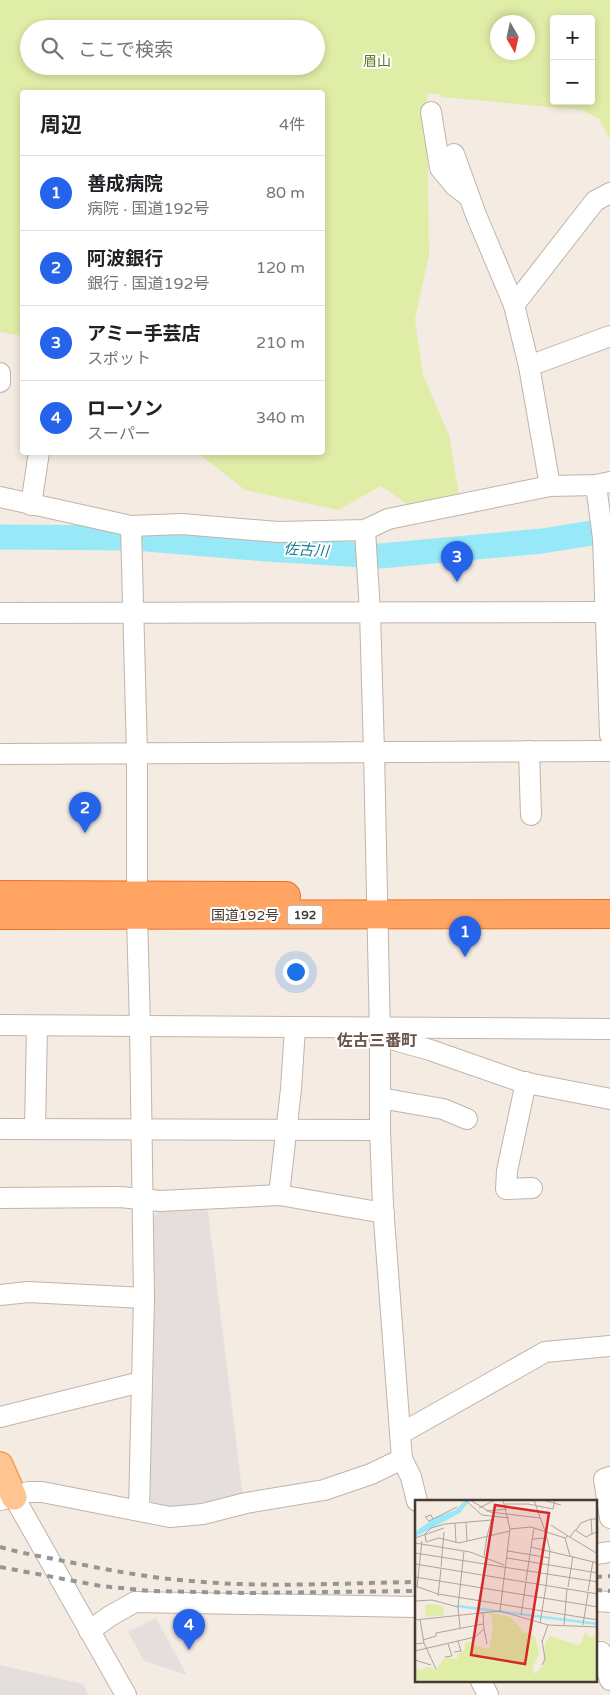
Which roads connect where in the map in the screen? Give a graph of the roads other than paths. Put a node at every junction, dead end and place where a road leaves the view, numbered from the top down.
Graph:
1 (431, 112) dead end
2 (454, 154) dead end
3 (610, 193) edge
4 (469, 196) junction
5 (514, 305) junction
6 (610, 336) edge
7 (529, 366) junction
8 (0, 373) edge
9 (0, 382) edge
10 (39, 455) edge
11 (603, 484) edge
12 (550, 486) junction
13 (0, 497) edge
14 (31, 505) junction
15 (131, 537) junction
16 (366, 546) junction
17 (0, 612) edge
18 (134, 612) junction
19 (370, 612) junction
20 (608, 612) edge
21 (610, 735) edge
22 (529, 751) junction
23 (610, 751) edge
24 (374, 752) junction
25 (0, 754) edge
26 (137, 755) junction
27 (530, 814) dead end
28 (0, 895) edge
29 (610, 897) edge
30 (137, 906) junction
31 (377, 906) junction
32 (610, 914) edge
33 (0, 915) edge
34 (0, 1025) edge
35 (37, 1026) junction
36 (140, 1026) junction
37 (295, 1028) junction
38 (610, 1028) edge
39 (380, 1032) junction
40 (526, 1082) junction
41 (380, 1098) junction
42 (610, 1099) edge
43 (467, 1119) dead end
44 (0, 1129) edge
45 (35, 1129) junction
46 (141, 1129) junction
47 (286, 1130) junction
48 (380, 1130) junction
49 (532, 1188) dead end
50 (279, 1196) junction
51 (0, 1198) edge
52 (142, 1200) junction
53 (384, 1213) junction
54 (0, 1294) edge
55 (144, 1298) junction
56 (610, 1346) edge
57 (141, 1382) junction
58 (0, 1417) edge
59 (400, 1434) junction
60 (402, 1459) junction
61 (0, 1466) edge
62 (610, 1477) edge
63 (7, 1499) edge
64 (417, 1500) edge
65 (139, 1510) junction
66 (610, 1518) edge
67 (415, 1607) edge
68 (89, 1631) junction
69 (602, 1651) edge
70 (610, 1680) edge
71 (482, 1682) edge
72 (126, 1695) edge
73 (488, 1695) edge

1 - 4 street
2 - 4 street
3 - 5 street
4 - 5 street
5 - 7 street
6 - 7 street
7 - 12 street
8 - 9 street
10 - 14 street
11 - 12 street
11 - 20 street
12 - 16 street
13 - 14 street
14 - 15 street
15 - 16 street
15 - 18 street
16 - 19 street
17 - 18 street
18 - 19 street
18 - 26 street
19 - 20 street
19 - 24 street
20 - 21 street
22 - 23 street
22 - 24 street
22 - 27 street
24 - 26 street
24 - 31 street
25 - 26 street
26 - 30 street
28 - 30 highway, 国道192号 / 192
29 - 31 highway, 国道192号 / 192
30 - 31 highway, 国道192号 / 192
30 - 33 highway, 国道192号 / 192
30 - 36 street
31 - 32 highway, 国道192号 / 192
31 - 39 street
34 - 35 street
35 - 36 street
35 - 45 street
36 - 37 street
36 - 46 street
37 - 39 street
37 - 47 street
38 - 39 street
39 - 40 street
39 - 41 street
40 - 42 street
40 - 49 street
41 - 43 street
41 - 48 street
44 - 45 street
45 - 46 street
46 - 47 street
46 - 52 street
47 - 48 street
47 - 50 street
48 - 53 street
50 - 52 street
50 - 53 street
51 - 52 street
52 - 55 street
53 - 59 street
54 - 55 street
55 - 57 street
56 - 59 street
57 - 58 street
57 - 65 street
59 - 60 street
60 - 64 street
60 - 65 street
61 - 63 main road
62 - 66 street
63 - 65 street
63 - 68 street
67 - 68 street
68 - 72 street
69 - 70 street
71 - 73 street

